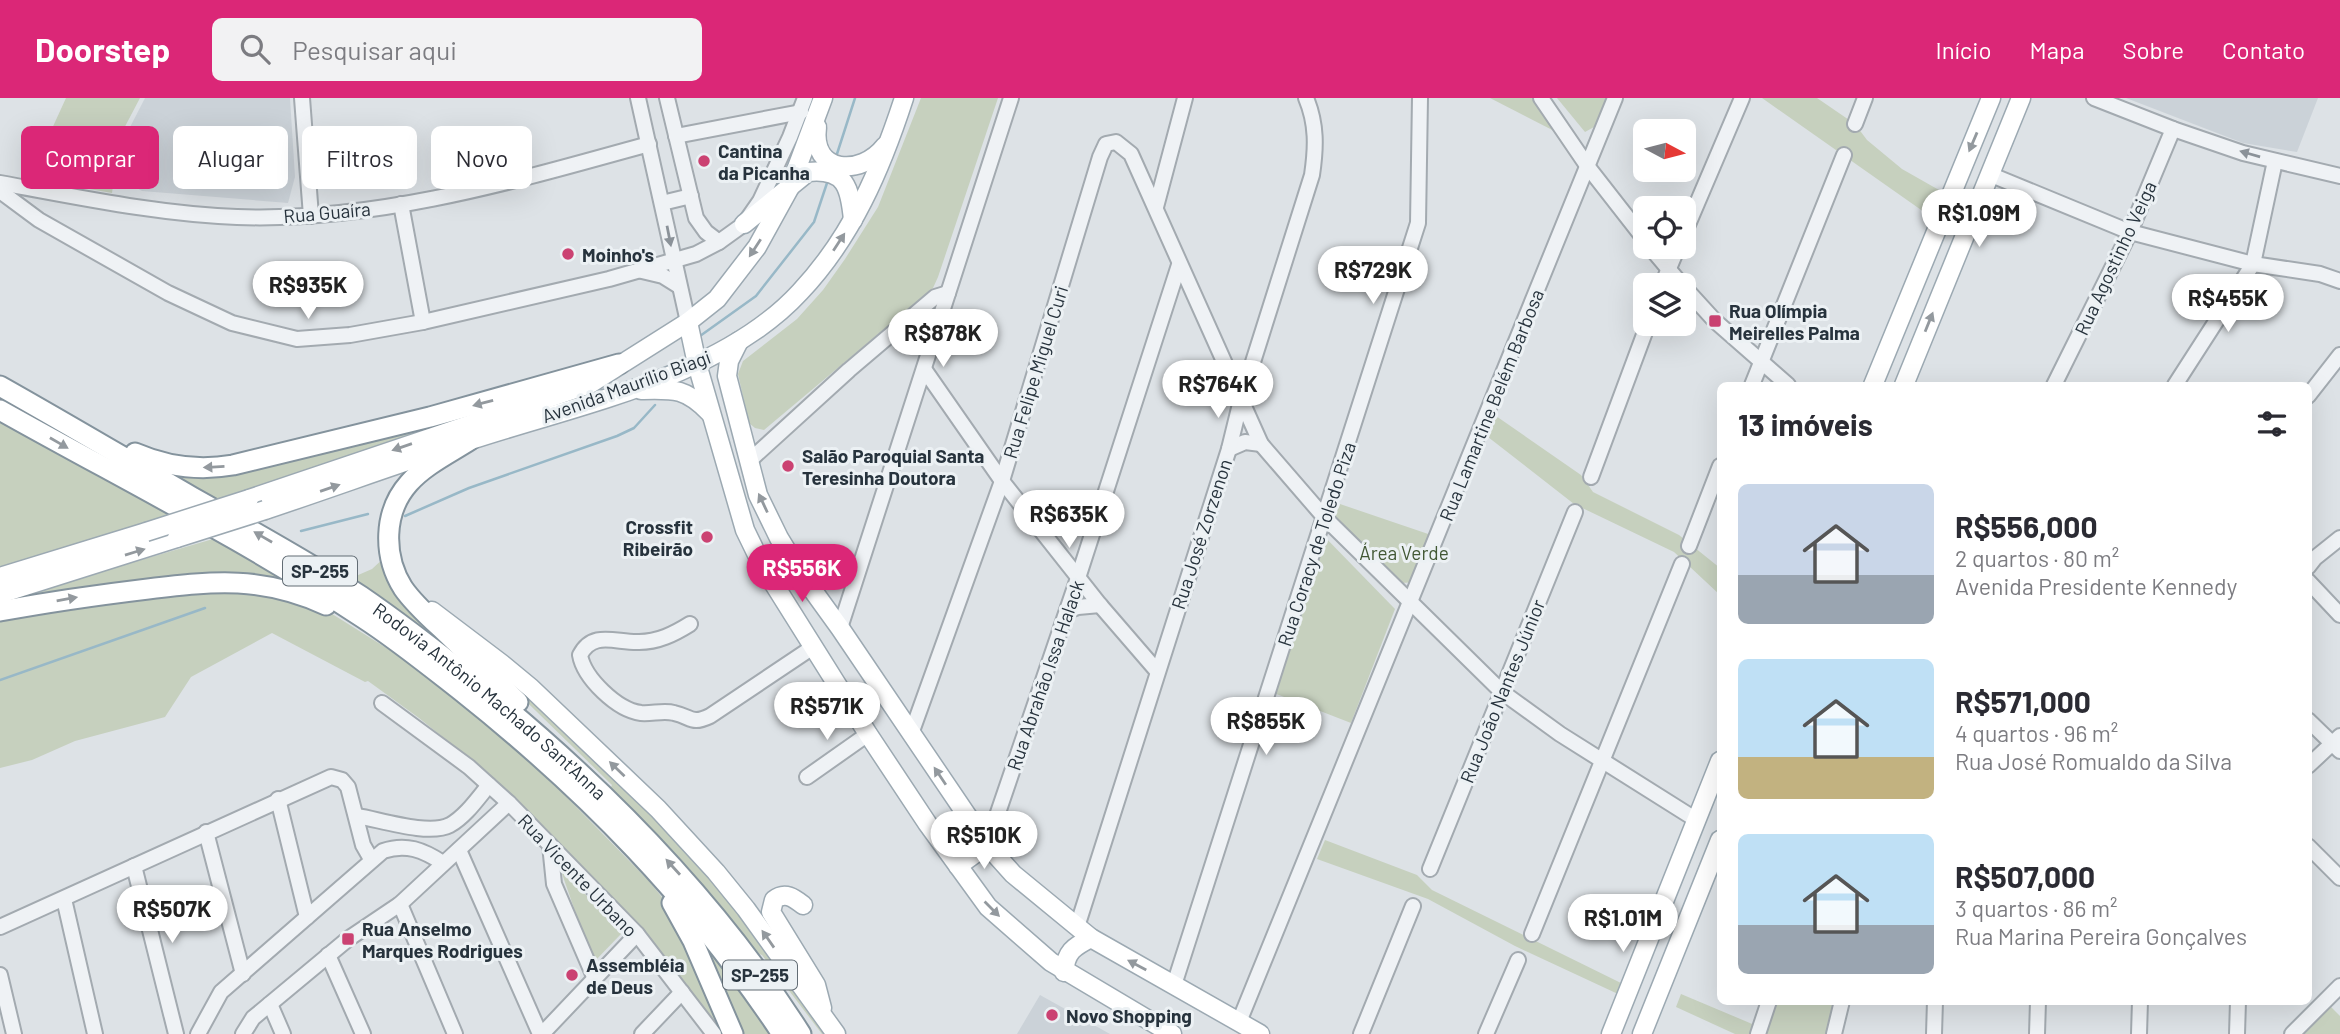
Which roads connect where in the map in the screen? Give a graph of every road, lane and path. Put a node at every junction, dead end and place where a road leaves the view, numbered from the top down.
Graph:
1 (303, 98) edge
2 (638, 98) edge
3 (667, 98) edge
4 (904, 98) edge
5 (1011, 98) edge
6 (1185, 98) edge
7 (1306, 98) edge
8 (1420, 98) edge
9 (1541, 98) edge
10 (1615, 98) edge
11 (1742, 98) edge
12 (1866, 98) edge
13 (1991, 98) edge
14 (2021, 98) edge
15 (2094, 98) edge
16 (812, 105) edge
17 (764, 117) junction
18 (1855, 124) dead end
19 (2172, 129) junction
20 (676, 136) junction
21 (790, 137) junction
22 (891, 138) junction
23 (649, 144) junction
24 (1844, 155) dead end
25 (2275, 161) junction
26 (822, 165) junction
27 (1588, 167) junction
28 (848, 174) junction
29 (1989, 174) junction
30 (2340, 176) edge
31 (0, 183) edge
32 (1954, 187) junction
33 (789, 189) junction
34 (0, 191) edge
35 (691, 196) junction
36 (1980, 197) junction
37 (662, 203) junction
38 (401, 204) junction
39 (1696, 206) edge
40 (1156, 207) junction
41 (311, 216) junction
42 (853, 220) junction
43 (744, 224) junction
44 (1633, 225) edge
45 (2130, 232) junction
46 (719, 242) junction
47 (1659, 259) edge
48 (1673, 259) edge
49 (674, 261) junction
50 (2253, 264) junction
51 (1179, 265) junction
52 (640, 270) junction
53 (1668, 270) junction
54 (1667, 273) edge
55 (1671, 273) edge
56 (2340, 281) edge
57 (679, 286) junction
58 (948, 293) junction
59 (1696, 300) edge
60 (423, 322) junction
61 (688, 323) junction
62 (1644, 336) edge
63 (739, 341) junction
64 (2340, 355) edge
65 (1761, 363) junction
66 (697, 364) junction
67 (619, 365) junction
68 (924, 369) junction
69 (1753, 382) edge
70 (1784, 382) edge
71 (1874, 382) edge
72 (1905, 382) edge
73 (2055, 382) edge
74 (2177, 382) edge
75 (0, 385) edge
76 (627, 390) junction
77 (2312, 391) edge
78 (1241, 400) junction
79 (0, 410) edge
80 (710, 413) junction
81 (470, 440) junction
82 (1261, 444) junction
83 (1228, 449) junction
84 (749, 461) junction
85 (1717, 474) edge
86 (1591, 477) dead end
87 (1002, 481) junction
88 (1575, 512) dead end
89 (1325, 518) junction
90 (2340, 538) edge
91 (1689, 546) dead end
92 (2312, 558) edge
93 (1682, 564) dead end
94 (801, 574) junction
95 (0, 577) edge
96 (1078, 578) junction
97 (2312, 585) edge
98 (776, 589) junction
99 (0, 594) edge
100 (413, 600) junction
101 (1410, 601) junction
102 (1100, 605) junction
103 (0, 611) edge
104 (1067, 611) junction
105 (2340, 615) edge
106 (1431, 622) junction
107 (690, 624) dead end
108 (840, 628) junction
109 (1399, 628) junction
110 (813, 647) junction
111 (415, 655) junction
112 (1157, 671) junction
113 (1502, 692) junction
114 (383, 704) dead end
115 (2312, 722) edge
116 (868, 734) junction
117 (911, 734) junction
118 (2337, 743) edge
119 (1602, 760) junction
120 (2312, 763) edge
121 (1717, 768) edge
122 (807, 778) dead end
123 (489, 785) junction
124 (278, 799) junction
125 (509, 803) junction
126 (606, 809) junction
127 (357, 816) junction
128 (1695, 820) junction
129 (206, 832) junction
130 (550, 845) junction
131 (987, 845) junction
132 (1717, 847) edge
133 (459, 850) junction
134 (2312, 850) edge
135 (372, 859) junction
136 (443, 863) junction
137 (134, 866) junction
138 (958, 866) junction
139 (1430, 869) dead end
140 (2340, 878) edge
141 (65, 899) junction
142 (400, 904) junction
143 (803, 905) dead end
144 (1413, 906) dead end
145 (307, 917) junction
146 (718, 918) junction
147 (0, 927) edge
148 (1084, 933) junction
149 (637, 934) junction
150 (1532, 934) dead end
151 (328, 954) junction
152 (1518, 960) dead end
153 (1064, 972) junction
154 (243, 974) junction
155 (0, 975) edge
156 (594, 979) junction
157 (1174, 985) junction
158 (2340, 986) edge
159 (1631, 988) junction
160 (682, 992) junction
161 (2328, 998) junction
162 (1655, 1002) junction
163 (270, 1004) junction
164 (1768, 1005) edge
165 (1841, 1005) edge
166 (1935, 1005) edge
167 (2038, 1005) edge
168 (2140, 1005) edge
169 (2238, 1005) edge
170 (2340, 1010) edge
171 (1239, 1022) junction
172 (820, 1026) edge
173 (14, 1034) edge
174 (94, 1034) edge
175 (176, 1034) edge
176 (198, 1034) edge
177 (243, 1034) edge
178 (283, 1034) edge
179 (363, 1034) edge
180 (455, 1034) edge
181 (541, 1034) edge
182 (642, 1034) edge
183 (714, 1034) edge
184 (733, 1034) edge
185 (782, 1034) edge
186 (801, 1034) edge
187 (836, 1034) edge
188 (1172, 1034) edge
189 (1260, 1034) edge
190 (1361, 1034) edge
191 (1486, 1034) edge
192 (1612, 1034) edge
193 (1642, 1034) edge
194 (1758, 1034) edge
195 (1834, 1034) edge
196 (1934, 1034) edge
197 (2037, 1034) edge
198 (2139, 1034) edge
199 (2237, 1034) edge
200 (2291, 1034) edge

1 - 41 street
2 - 23 street
3 - 20 street
4 - 22 main road, Avenida Maurílio Biagi
5 - 58 street
6 - 40 street
7 - 78 street, Rua José Zorzenon
8 - 89 street, Rua Coracy de Toledo Piza
9 - 27 street
10 - 27 street, Rua Lamartine Belém Barbosa
11 - 39 street
12 - 18 street
13 -> 32 main road
14 - 29 main road
15 - 19 street
16 - 17 street
16 - 21 street
16 - 26 main road
16 - 33 main road, Avenida Maurílio Biagi
17 - 20 street
17 - 21 street
25 -> 19 street
19 - 45 street, Rua Agostinho Veiga
20 - 35 street
21 - 43 street
22 - 28 main road
22 - 42 main road, Avenida Maurílio Biagi
23 - 37 street
23 - 38 street, Rua Guaíra
24 - 65 street
25 - 30 street
25 - 50 street
26 - 28 main road
26 - 33 main road
27 - 44 street
27 - 101 street, Rua Lamartine Belém Barbosa
28 - 42 main road
29 - 36 main road
29 - 45 street
31 - 41 street, Rua Guaíra
32 - 36 main road
32 - 71 main road
33 - 43 main road
33 -> 61 main road, Avenida Maurílio Biagi
34 - 60 street
35 - 37 street
35 - 46 street
72 -> 36 main road
37 -> 49 street
38 - 41 street, Rua Guaíra
38 - 60 street
40 - 51 street
40 - 87 street, Rua Felipe Miguel Curi
63 -> 42 main road, Avenida Maurílio Biagi
43 - 46 street
45 - 50 street
45 - 73 street, Rua Agostinho Veiga
46 - 49 street
47 - 53 street
48 - 53 street
49 - 52 street
49 - 57 street
50 - 56 street
50 - 74 street
51 - 78 street
51 - 96 street, Rua Abrahão Issa Halack
52 - 57 street
52 - 60 street
53 - 54 street
53 - 55 street
57 - 61 street
58 - 68 street
58 - 84 street
59 - 65 street
61 - 66 main road
61 - 67 main road, Avenida Maurílio Biagi
62 - 86 street
63 - 66 main road, Avenida Maurílio Biagi
63 - 84 main road
64 - 77 street
65 - 69 street
65 - 70 street
66 - 76 main road, Avenida Maurílio Biagi
66 - 80 main road
67 -> 75 highway
67 -> 95 main road, Avenida Maurílio Biagi, bridge
68 - 87 street
68 - 108 street
126 -> 75 highway, Rodovia Antônio Machado Sant'Anna / SP-255
76 - 80 main road
76 - 81 main road, Avenida Maurílio Biagi
78 - 82 street
78 - 83 street, Rua José Zorzenon
79 -> 111 highway, Rodovia Antônio Machado Sant'Anna / SP-255
80 - 98 main road
99 -> 81 main road, Avenida Maurílio Biagi, bridge
81 - 100 highway
82 - 83 street
82 - 89 street
83 - 112 street, Rua José Zorzenon
94 -> 84 main road
85 - 91 street
87 - 96 street
87 - 117 street, Rua Felipe Miguel Curi
88 - 113 street, Rua João Nantes Júnior
89 - 101 street
89 - 157 street, Rua Coracy de Toledo Piza
90 - 92 street
93 - 119 street
94 - 98 main road
94 - 108 main road
96 - 102 street
96 - 104 street, Rua Abrahão Issa Halack
97 - 105 street
98 - 110 main road
100 - 126 highway
172 -> 100 main road
101 - 106 street
101 - 109 street, Rua Lamartine Belém Barbosa
102 - 104 street
102 - 112 street
103 -> 111 highway
104 - 131 street, Rua Abrahão Issa Halack
106 - 109 street
106 - 113 street
107 - 110 street
108 - 110 main road
108 - 117 main road
109 - 171 street, Rua Lamartine Belém Barbosa
110 - 116 main road
111 - 126 highway, Rodovia Antônio Machado Sant'Anna / SP-255
112 - 148 street, Rua José Zorzenon
113 - 119 street
113 - 139 street, Rua João Nantes Júnior
114 - 123 street, Rua Vicente Urbano
115 - 118 street
116 - 122 street
116 - 138 main road
131 -> 117 main road
118 - 120 street
119 - 128 street
119 - 150 street
121 - 128 main road
123 - 125 street, Rua Vicente Urbano
123 - 127 street
124 - 127 street
124 - 129 street
124 - 145 street
125 - 130 street, Rua Vicente Urbano
125 - 133 street
146 -> 126 highway, Rodovia Antônio Machado Sant'Anna / SP-255
126 - 184 highway
126 - 185 highway, Rodovia Antônio Machado Sant'Anna / SP-255
127 - 135 street
128 - 159 main road
129 - 137 street
129 - 154 street
130 - 149 street, Rua Vicente Urbano
130 - 156 street
131 - 138 main road
131 - 148 main road
132 - 162 main road
133 - 136 street
133 - 181 street
134 - 140 street
135 - 136 street
135 - 145 street
136 - 142 street
137 - 141 street
137 - 175 street
138 -> 153 main road
141 - 147 street
141 - 174 street
142 - 151 street
142 - 180 street
143 - 172 main road
144 - 190 street
145 - 154 street
146 - 172 highway
146 - 186 highway, Rodovia Antônio Machado Sant'Anna / SP-255
148 - 153 main road
157 -> 148 main road
149 - 156 street
149 - 160 street, Rua Vicente Urbano
151 - 163 street
151 - 179 street
152 - 191 street
153 - 188 main road
154 - 176 street
155 - 173 street
156 - 181 street
157 - 171 main road
158 - 161 street
159 - 162 main road
159 - 192 main road
160 - 182 street
160 - 183 street, Rua Vicente Urbano
161 - 170 street
161 - 200 street
162 - 193 main road
163 - 177 street
163 - 178 street
164 - 194 street
165 - 195 street
166 - 196 street
167 - 197 street
168 - 198 street
169 - 199 street
171 - 189 main road
172 - 187 main road

